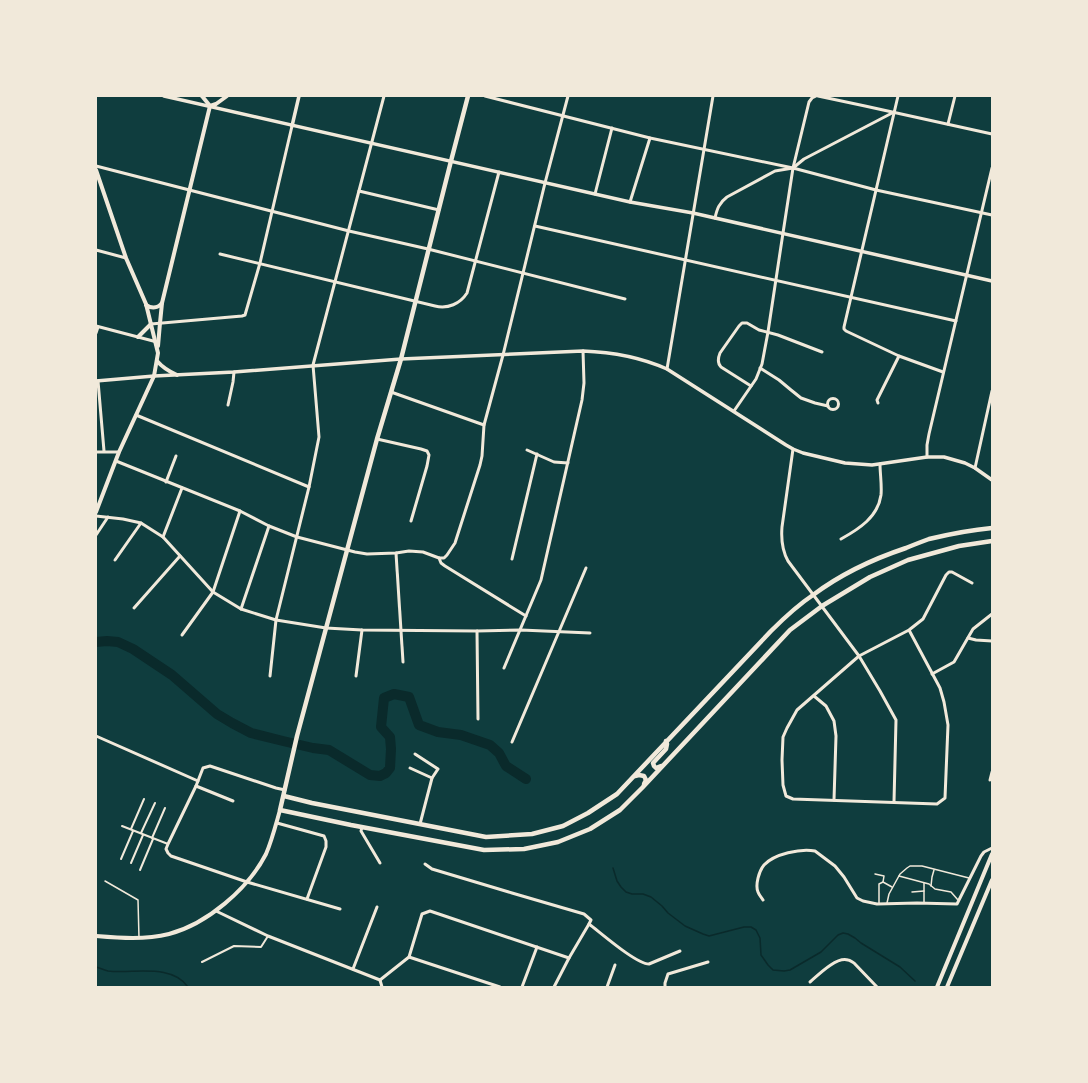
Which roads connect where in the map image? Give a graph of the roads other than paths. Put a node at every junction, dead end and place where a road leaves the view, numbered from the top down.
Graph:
1 (164, 96) edge
2 (202, 96) edge
3 (227, 96) edge
4 (299, 96) edge
5 (384, 96) edge
6 (468, 96) edge
7 (485, 96) edge
8 (568, 96) edge
9 (713, 96) edge
10 (817, 96) edge
11 (898, 96) edge
12 (955, 96) edge
13 (210, 106) junction
14 (894, 112) junction
15 (563, 116) junction
16 (948, 124) junction
17 (292, 126) junction
18 (612, 128) junction
19 (992, 134) edge
20 (650, 138) junction
21 (371, 144) junction
22 (704, 149) junction
23 (451, 161) junction
24 (96, 166) edge
25 (794, 168) junction
26 (992, 168) edge
27 (96, 170) edge
28 (499, 172) junction
29 (991, 173) edge
30 (545, 183) junction
31 (189, 190) junction
32 (876, 190) junction
33 (359, 191) junction
34 (595, 194) junction
35 (630, 202) junction
36 (272, 210) junction
37 (438, 210) junction
38 (693, 213) junction
39 (981, 213) junction
40 (992, 215) edge
41 (715, 218) junction
42 (535, 226) junction
43 (349, 231) junction
44 (783, 233) junction
45 (428, 249) junction
46 (96, 250) edge
47 (861, 251) junction
48 (220, 254) dead end
49 (126, 258) junction
50 (685, 259) junction
51 (476, 260) junction
52 (260, 263) junction
53 (523, 272) junction
54 (966, 275) junction
55 (776, 280) junction
56 (992, 281) edge
57 (335, 282) junction
58 (850, 298) junction
59 (626, 299) dead end
60 (416, 302) junction
61 (162, 303) junction
62 (146, 304) junction
63 (956, 321) junction
64 (160, 323) junction
65 (151, 324) junction
66 (97, 326) edge
67 (768, 332) junction
68 (96, 333) edge
69 (138, 337) junction
70 (157, 342) junction
71 (583, 350) junction
72 (822, 352) dead end
73 (503, 354) junction
74 (900, 356) junction
75 (401, 359) junction
76 (157, 361) junction
77 (313, 366) junction
78 (760, 368) junction
79 (667, 369) junction
80 (234, 372) junction
81 (943, 372) junction
82 (177, 375) junction
83 (154, 376) junction
84 (97, 381) edge
85 (751, 386) junction
86 (992, 391) edge
87 (391, 392) junction
88 (878, 403) dead end
89 (228, 405) dead end
90 (828, 406) dead end
91 (734, 411) junction
92 (136, 415) junction
93 (484, 425) junction
94 (377, 439) junction
95 (793, 449) junction
96 (527, 450) dead end
97 (96, 452) edge
98 (104, 452) junction
99 (119, 452) junction
100 (537, 454) junction
101 (176, 456) dead end
102 (927, 457) junction
103 (116, 461) junction
104 (568, 463) junction
105 (880, 464) junction
106 (975, 468) junction
107 (992, 480) edge
108 (166, 482) junction
109 (310, 487) junction
110 (182, 488) junction
111 (240, 511) junction
112 (96, 512) edge
113 (96, 516) edge
114 (108, 517) junction
115 (411, 521) dead end
116 (141, 524) junction
117 (269, 526) junction
118 (992, 528) edge
119 (96, 535) edge
120 (163, 536) junction
121 (297, 537) junction
122 (841, 539) dead end
123 (992, 541) edge
124 (347, 549) junction
125 (396, 553) junction
126 (180, 556) junction
127 (439, 558) junction
128 (512, 559) dead end
129 (115, 560) dead end
130 (586, 568) dead end
131 (972, 583) dead end
132 (213, 592) junction
133 (813, 594) junction
134 (822, 606) junction
135 (134, 608) dead end
136 (241, 609) junction
137 (992, 614) edge
138 (526, 616) junction
139 (276, 620) junction
140 (326, 628) junction
141 (362, 630) junction
142 (520, 630) junction
143 (909, 630) junction
144 (401, 631) junction
145 (477, 631) junction
146 (558, 632) junction
147 (590, 633) dead end
148 (182, 635) dead end
149 (968, 638) junction
150 (992, 641) edge
151 (859, 656) junction
152 (402, 662) dead end
153 (504, 668) dead end
154 (932, 674) junction
155 (270, 676) dead end
156 (356, 676) dead end
157 (814, 696) junction
158 (478, 719) dead end
159 (96, 736) edge
160 (666, 741) junction
161 (512, 742) dead end
162 (415, 754) dead end
163 (662, 766) junction
164 (410, 768) dead end
165 (992, 772) edge
166 (633, 777) junction
167 (432, 778) junction
168 (990, 780) dead end
169 (198, 781) junction
170 (196, 786) junction
171 (643, 786) junction
172 (285, 790) junction
173 (284, 796) junction
174 (144, 799) dead end
175 (834, 800) junction
176 (233, 801) dead end
177 (894, 802) junction
178 (155, 803) dead end
179 (165, 808) dead end
180 (280, 810) junction
181 (277, 823) junction
182 (420, 824) junction
183 (122, 826) dead end
184 (362, 827) junction
185 (132, 830) junction
186 (142, 834) junction
187 (152, 838) junction
188 (168, 844) junction
189 (992, 848) edge
190 (992, 854) edge
191 (121, 859) dead end
192 (131, 863) dead end
193 (380, 863) dead end
194 (425, 864) dead end
195 (140, 870) dead end
196 (935, 870) junction
197 (875, 874) dead end
198 (898, 876) junction
199 (969, 878) junction
200 (992, 880) edge
201 (105, 881) dead end
202 (247, 882) junction
203 (884, 882) junction
204 (924, 883) junction
205 (931, 886) junction
206 (892, 887) junction
207 (924, 891) junction
208 (912, 892) dead end
209 (307, 900) junction
210 (763, 900) dead end
211 (958, 900) junction
212 (924, 903) junction
213 (879, 904) junction
214 (887, 904) junction
215 (377, 907) dead end
216 (340, 909) dead end
217 (216, 911) junction
218 (589, 924) junction
219 (96, 936) edge
220 (268, 936) junction
221 (139, 938) junction
222 (537, 947) junction
223 (680, 951) dead end
224 (408, 957) junction
225 (570, 958) junction
226 (202, 962) dead end
227 (708, 962) dead end
228 (615, 965) dead end
229 (353, 969) junction
230 (380, 980) junction
231 (810, 982) dead end
232 (382, 987) edge
233 (500, 987) edge
234 (522, 987) edge
235 (554, 987) edge
236 (607, 987) edge
237 (665, 987) edge
238 (877, 987) edge
239 (937, 987) edge
240 (948, 987) edge

1 - 13 street
2 - 13 main road
3 - 13 main road
4 - 17 street
5 - 21 street
6 - 23 main road
7 - 15 street
8 - 15 street
9 - 22 street
10 - 14 street
10 - 25 street
11 - 14 street
12 - 16 street
13 - 17 street
13 - 31 main road
14 - 16 street
14 - 25 street
14 - 32 street
15 - 18 street
15 - 30 street
16 - 19 street
17 - 21 street
17 - 36 street
18 - 20 street
18 - 34 street
20 - 22 street
20 - 35 street
21 - 23 street
21 - 33 street
22 - 25 street
22 - 38 street
23 - 28 street
23 - 37 main road
24 - 31 street
25 - 32 street
25 - 41 street
25 - 44 street
26 - 29 street
27 - 49 main road
28 - 30 street
28 - 51 street
29 - 39 street
30 - 34 street
30 - 42 street
31 - 36 street
31 - 61 main road
32 - 39 street
32 - 47 street
33 - 37 street
33 - 43 street
34 - 35 street
35 - 38 street
36 - 43 street
36 - 52 street
37 - 45 main road
38 - 41 street
38 - 50 street
39 - 40 street
39 - 54 street
41 - 44 street
42 - 50 street
42 - 53 street
43 - 45 street
43 - 57 street
44 - 47 street
44 - 55 street
45 - 51 street
45 - 60 main road
46 - 49 street
47 - 54 street
47 - 58 street
48 - 52 street
49 - 62 main road
50 - 55 street
50 - 79 street
51 - 53 street
51 - 60 street
52 - 57 street
52 - 64 street
53 - 59 street
53 - 73 street
54 - 56 street
54 - 63 street
55 - 58 street
55 - 67 street
57 - 60 street
57 - 77 street
58 - 63 street
58 - 74 street
60 - 75 main road
61 - 62 main road
61 - 64 main road
62 - 65 main road
63 - 81 street
64 - 65 street
64 - 70 main road
65 - 69 main road
65 - 70 main road
66 - 68 street
66 - 69 street
67 - 72 street
67 - 78 street
67 - 85 street
69 - 70 street
70 - 76 main road
71 - 73 street
71 - 79 street
71 - 104 street
73 - 75 street
73 - 93 street
74 - 81 street
74 - 88 street
75 - 77 street
75 - 87 main road
76 - 82 main road
76 - 83 main road
77 - 80 street
77 - 109 street
78 - 85 street
78 - 90 street
79 - 91 street
80 - 82 street
80 - 89 street
81 - 102 street
82 - 83 street
83 - 84 street
83 - 92 main road
84 - 98 street
85 - 91 street
86 - 106 street
87 - 93 street
87 - 94 main road
91 - 95 street
92 - 99 main road
92 - 109 street
93 - 127 street
94 - 115 street
94 - 124 main road
95 - 105 street
95 - 133 street
96 - 100 street
97 - 98 street
98 - 99 street
99 - 103 main road
100 - 104 street
100 - 128 street
101 - 108 street
102 - 105 street
102 - 106 street
103 - 108 street
103 - 112 main road
104 - 138 street
105 - 122 street
106 - 107 street
108 - 110 street
109 - 121 street
110 - 111 street
110 - 120 street
111 - 117 street
111 - 132 street
113 - 114 street
114 - 116 street
114 - 119 street
116 - 120 street
116 - 129 street
117 - 121 street
117 - 136 street
118 - 133 main road
120 - 126 street
121 - 124 street
121 - 139 street
123 - 134 main road
124 - 125 street
124 - 140 main road
125 - 127 street
125 - 144 street
126 - 132 street
126 - 135 street
127 - 138 street
130 - 146 street
131 - 143 street
132 - 136 street
132 - 148 street
133 - 134 street
133 - 160 main road
134 - 151 street
134 - 163 main road
136 - 139 street
137 - 149 street
138 - 142 street
139 - 140 street
139 - 155 street
140 - 141 street
140 - 172 main road
141 - 144 street
141 - 156 street
142 - 145 street
142 - 146 street
142 - 153 street
143 - 151 street
143 - 154 street
144 - 145 street
144 - 152 street
145 - 158 street
146 - 147 street
146 - 161 street
149 - 150 street
149 - 154 street
151 - 157 street
151 - 177 street
154 - 177 street
157 - 175 street
157 - 175 street
159 - 169 street
160 - 163 main road
160 - 166 main road
162 - 167 street
163 - 171 main road
164 - 167 street
165 - 168 street
166 - 171 main road
166 - 182 main road
167 - 182 street
169 - 170 street
169 - 172 street
170 - 176 street
170 - 188 street
171 - 184 main road
172 - 173 main road
173 - 180 main road
173 - 182 main road
174 - 185 street
175 - 177 street
178 - 186 street
179 - 187 street
180 - 181 main road
180 - 184 main road
181 - 202 main road
181 - 209 street
183 - 185 street
184 - 193 street
185 - 186 street
185 - 191 street
186 - 187 street
186 - 192 street
187 - 188 street
187 - 195 street
188 - 202 street
189 - 199 street
190 - 239 main road
194 - 218 street
196 - 198 lane
196 - 199 lane
196 - 205 lane
197 - 203 lane
198 - 204 lane
198 - 206 lane
199 - 211 street
200 - 240 main road
201 - 221 lane
202 - 209 street
202 - 217 main road
203 - 206 lane
203 - 213 lane
204 - 205 lane
204 - 207 lane
205 - 211 lane
206 - 214 lane
207 - 208 lane
207 - 212 lane
209 - 216 street
210 - 213 street
211 - 212 street
212 - 214 street
213 - 214 street
215 - 229 street
217 - 220 street
217 - 221 main road
218 - 223 street
218 - 225 street
219 - 221 main road
220 - 226 street
220 - 229 street
222 - 224 street
222 - 225 street
222 - 234 street
224 - 230 street
224 - 233 street
225 - 235 street
227 - 237 street
228 - 236 street
229 - 230 street
230 - 232 street
231 - 238 street

